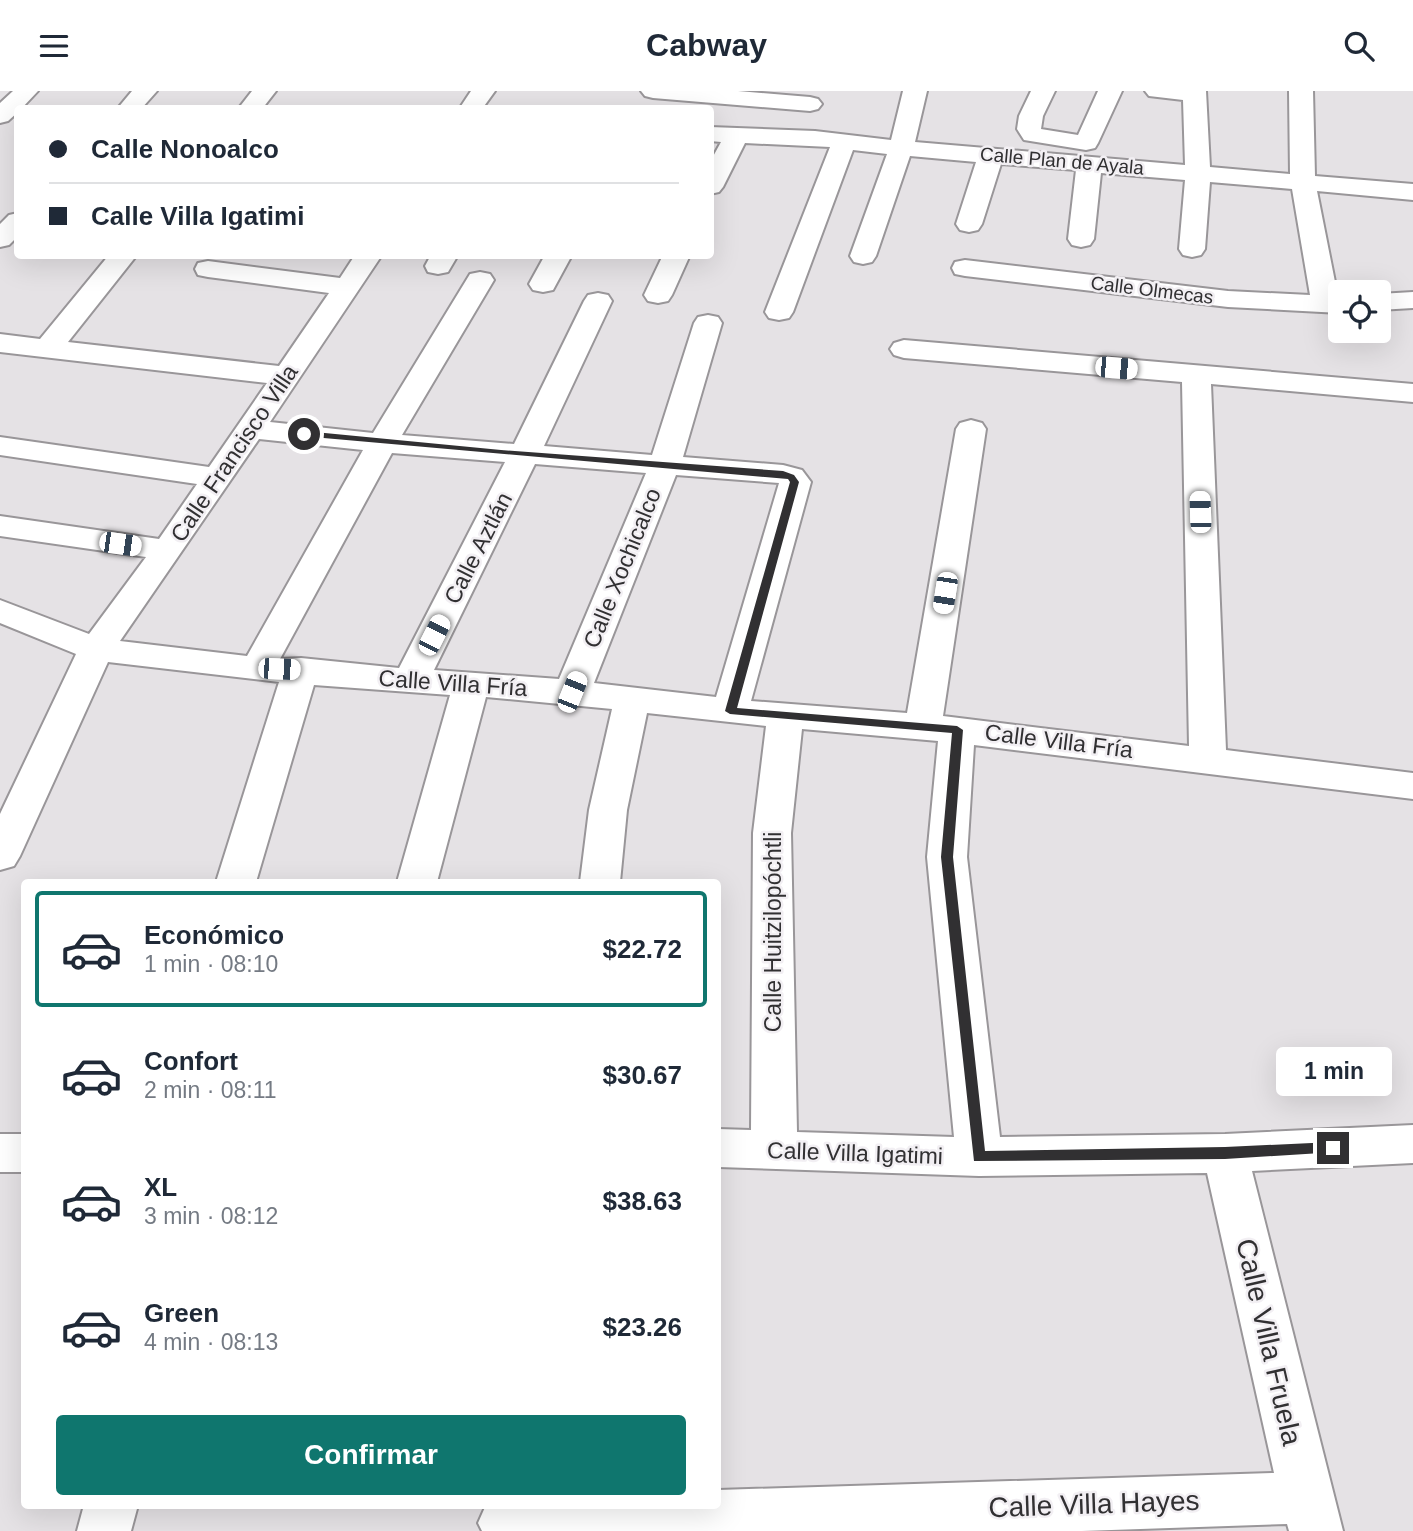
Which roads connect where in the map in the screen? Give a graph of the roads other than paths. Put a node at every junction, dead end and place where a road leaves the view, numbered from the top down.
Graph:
1 (26, 91) edge
2 (145, 91) edge
3 (264, 91) edge
4 (653, 91) edge
5 (915, 91) edge
6 (1044, 91) edge
7 (1110, 91) edge
8 (1157, 91) edge
9 (1301, 91) edge
10 (1194, 93) edge
11 (709, 94) edge
12 (812, 97) edge
13 (132, 105) edge
14 (252, 105) edge
15 (0, 116) edge
16 (714, 134) edge
17 (737, 134) junction
18 (815, 138) junction
19 (844, 141) junction
20 (1141, 145) dead end
21 (1168, 146) dead end
22 (901, 148) junction
23 (1088, 153) junction
24 (991, 155) junction
25 (1197, 160) junction
26 (714, 179) edge
27 (1303, 182) junction
28 (1413, 192) edge
29 (969, 224) dead end
30 (14, 225) edge
31 (0, 239) edge
32 (1081, 239) dead end
33 (1192, 249) dead end
34 (863, 256) dead end
35 (121, 259) edge
36 (366, 259) edge
37 (557, 259) edge
38 (675, 259) edge
39 (965, 268) dead end
40 (208, 269) dead end
41 (480, 280) dead end
42 (543, 284) dead end
43 (1328, 285) edge
44 (348, 287) junction
45 (658, 295) dead end
46 (1413, 300) edge
47 (598, 301) dead end
48 (1391, 301) edge
49 (1328, 306) edge
50 (779, 312) dead end
51 (708, 323) dead end
52 (0, 343) edge
53 (49, 347) junction
54 (904, 349) dead end
55 (1196, 375) junction
56 (287, 376) junction
57 (1413, 393) edge
58 (253, 429) junction
59 (971, 429) dead end
60 (382, 443) junction
61 (0, 446) edge
62 (524, 455) junction
63 (665, 464) junction
64 (218, 478) junction
65 (0, 526) edge
66 (168, 550) junction
67 (0, 611) edge
68 (96, 649) junction
69 (257, 669) junction
70 (302, 670) junction
71 (411, 680) junction
72 (471, 685) junction
73 (572, 692) junction
74 (632, 700) junction
75 (730, 711) junction
76 (785, 716) junction
77 (940, 729) junction
78 (1208, 758) junction
79 (1413, 786) edge
80 (0, 856) edge
81 (237, 879) edge
82 (418, 879) edge
83 (600, 879) edge
84 (1413, 1144) edge
85 (721, 1148) edge
86 (774, 1149) junction
87 (0, 1153) edge
88 (21, 1153) edge
89 (1225, 1153) junction
90 (979, 1157) junction
91 (110, 1509) edge
92 (1311, 1514) edge
93 (505, 1520) edge
94 (104, 1531) edge

1 - 15 street
2 - 13 street
3 - 14 street
4 - 11 street
5 - 22 street
6 - 23 street
7 - 23 street
8 - 10 street
9 - 27 street
10 - 25 street
11 - 12 street
12 - 18 street
16 - 17 street, Calle Plan de Ayala
17 - 18 street, Calle Plan de Ayala
17 - 26 street
18 - 19 street, Calle Plan de Ayala
19 - 22 street, Calle Plan de Ayala
19 - 50 street
20 - 23 street
21 - 25 street
22 - 24 street, Calle Plan de Ayala
22 - 34 street
23 - 24 street, Calle Plan de Ayala
23 - 25 street, Calle Plan de Ayala
23 - 32 street
24 - 29 street
25 - 27 street, Calle Plan de Ayala
25 - 33 street
27 - 28 street, Calle Plan de Ayala
27 - 43 street
30 - 31 street
35 - 53 street
36 - 44 street, Calle Francisco Villa
37 - 42 street
38 - 45 street
39 - 49 street, Calle Olmecas
40 - 44 street
41 - 60 street
44 - 56 street, Calle Francisco Villa
46 - 48 street
47 - 62 street, Calle Aztlán
51 - 63 street, Calle Xochicalco
52 - 53 street
53 - 56 street
54 - 55 street
55 - 57 street
55 - 78 street
56 - 58 street, Calle Francisco Villa
58 - 60 street
58 - 64 street, Calle Francisco Villa
59 - 77 street
60 - 62 street
60 - 69 street
61 - 64 street
62 - 63 street
62 - 71 street, Calle Aztlán
63 - 73 street, Calle Xochicalco
63 - 75 street
64 - 66 street, Calle Francisco Villa
65 - 66 street
66 - 68 street, Calle Francisco Villa
67 - 68 street, Calle Villa Fría
68 - 69 street, Calle Villa Fría
68 - 80 street, Calle Francisco Villa
69 - 70 street, Calle Villa Fría
70 - 71 street, Calle Villa Fría
70 - 81 street
71 - 72 street, Calle Villa Fría
72 - 73 street, Calle Villa Fría
72 - 82 street
73 - 74 street, Calle Villa Fría
74 - 75 street, Calle Villa Fría
74 - 83 street
75 - 76 street, Calle Villa Fría
76 - 77 street, Calle Villa Fría
76 - 86 street, Calle Huitzilopóchtli
77 - 78 street, Calle Villa Fría
77 - 90 street
78 - 79 street, Calle Villa Fría
84 - 89 street, Calle Villa Igatimi
85 - 86 street, Calle Villa Igatimi
86 - 90 street, Calle Villa Igatimi
87 - 88 street
89 - 90 street, Calle Villa Igatimi
89 - 92 street, Calle Villa Fruela
91 - 94 street
92 - 93 street, Calle Villa Hayes

